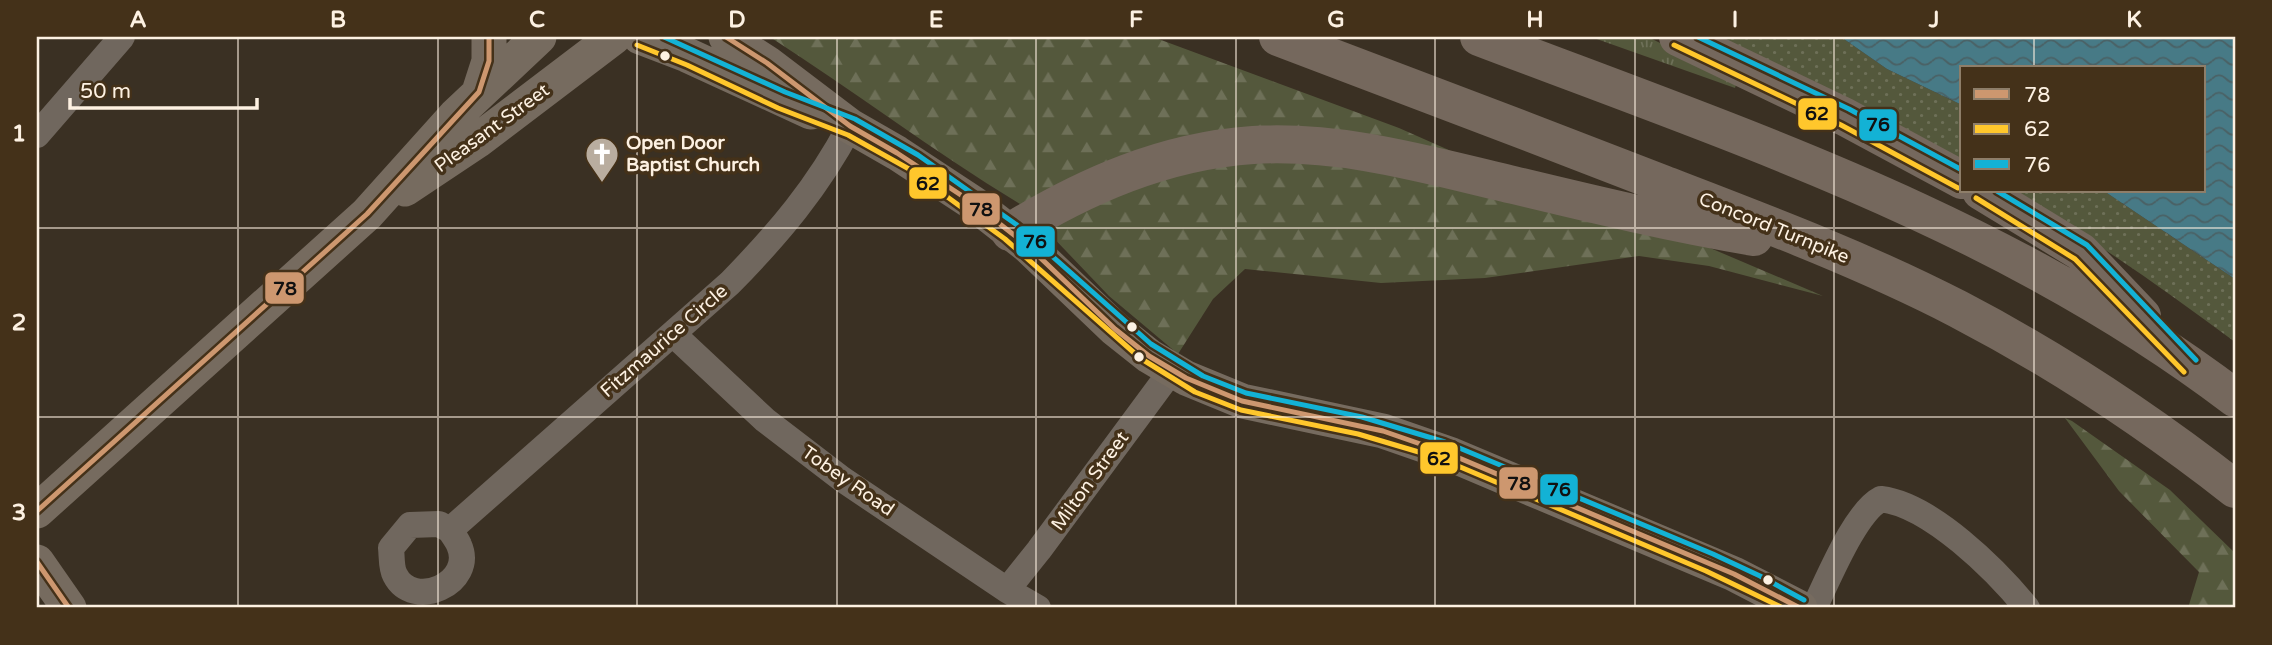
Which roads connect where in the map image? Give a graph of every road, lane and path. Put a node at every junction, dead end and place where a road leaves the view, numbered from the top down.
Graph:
1 (122, 37) edge
2 (489, 37) edge
3 (540, 37) edge
4 (614, 37) edge
5 (640, 37) edge
6 (726, 37) edge
7 (1278, 37) edge
8 (1479, 37) edge
9 (1678, 37) edge
10 (479, 92) junction
11 (850, 126) junction
12 (37, 135) edge
13 (1960, 179) edge
14 (1983, 192) edge
15 (367, 214) junction
16 (1010, 232) junction
17 (1836, 252) junction
18 (673, 334) junction
19 (2190, 366) junction
20 (1172, 370) junction
21 (2235, 398) edge
22 (2235, 489) edge
23 (37, 511) edge
24 (450, 530) dead end
25 (37, 562) edge
26 (1007, 590) junction
27 (69, 608) edge
28 (1038, 608) edge
29 (1800, 608) edge
30 (1814, 608) edge
31 (2027, 608) edge

1 - 12 street
2 - 10 main road
3 - 10 main road, Pleasant Street
4 - 15 main road, Pleasant Street
5 - 11 main road
6 - 11 main road
7 - 17 highway, Concord Turnpike
8 - 19 highway
9 - 13 highway
10 - 15 main road, Pleasant Street
11 - 16 main road
11 - 18 street, Fitzmaurice Circle
14 - 19 highway
15 - 23 main road, Pleasant Street
16 - 17 highway
16 - 20 main road
17 - 22 highway, Concord Turnpike
18 - 24 street, Fitzmaurice Circle
18 - 26 street, Tobey Road
19 - 21 highway
20 - 26 street, Milton Street
20 - 29 main road
25 - 27 main road
26 - 28 street, Tobey Road
30 - 31 street

